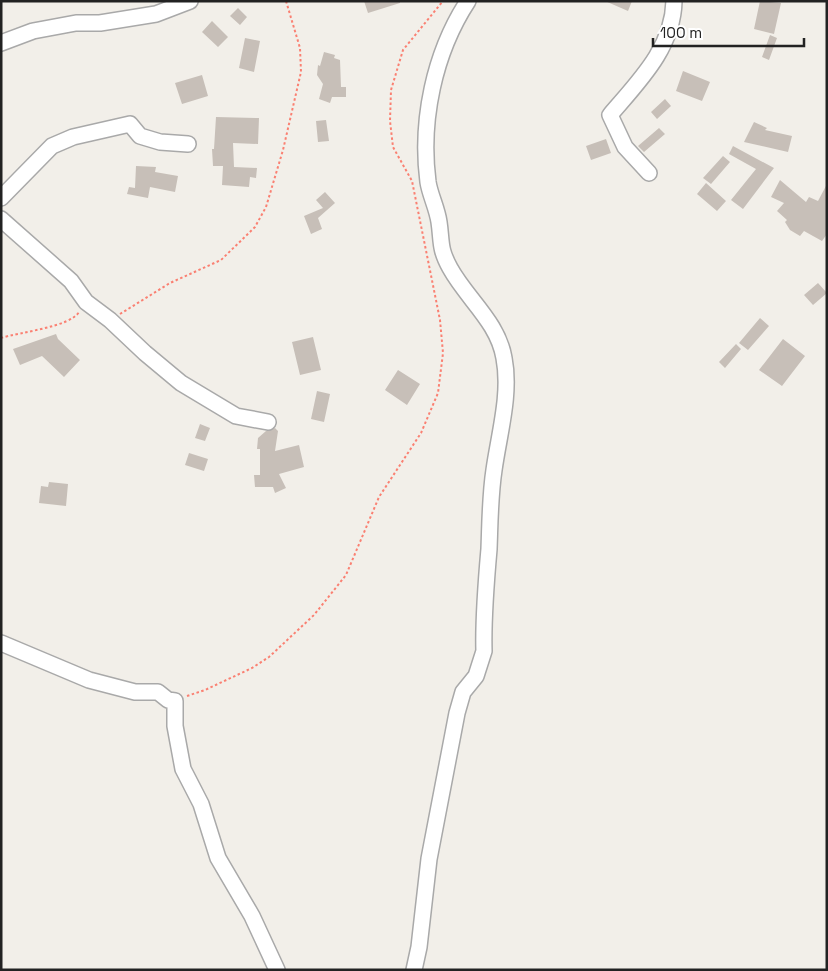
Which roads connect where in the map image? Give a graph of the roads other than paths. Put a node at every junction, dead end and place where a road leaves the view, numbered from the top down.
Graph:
1 (190, 1) edge
2 (468, 1) edge
3 (674, 1) edge
4 (1, 43) edge
5 (188, 144) dead end
6 (650, 173) dead end
7 (1, 198) edge
8 (1, 219) edge
9 (268, 422) dead end
10 (1, 643) edge
11 (277, 970) edge
12 (414, 970) edge

1 - 4 street
2 - 12 street
3 - 6 street
5 - 7 street
8 - 9 street
10 - 11 street

